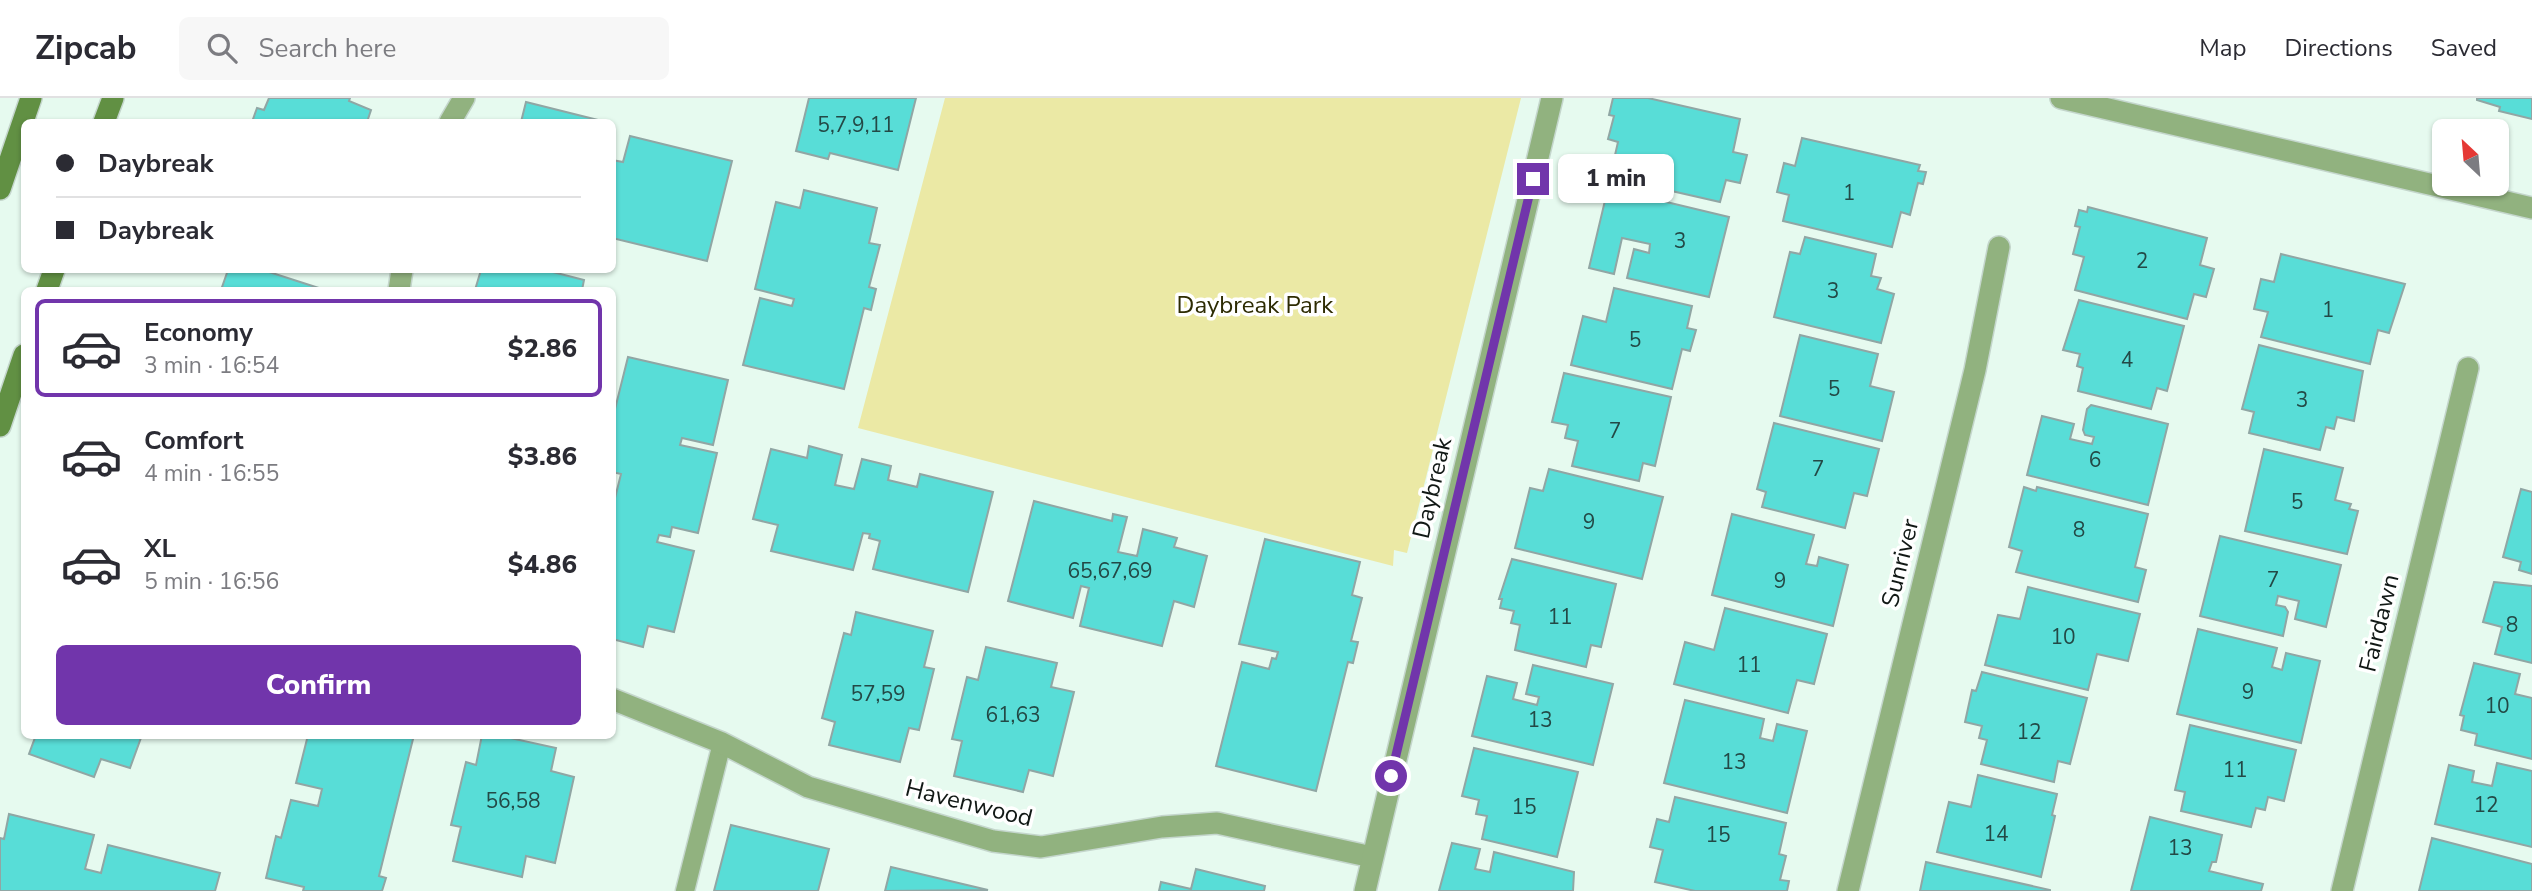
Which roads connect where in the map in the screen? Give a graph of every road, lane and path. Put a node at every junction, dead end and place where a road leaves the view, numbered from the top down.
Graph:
1 (31, 98) edge
2 (113, 98) edge
3 (464, 98) edge
4 (1552, 98) edge
5 (2061, 98) edge
6 (24, 119) edge
7 (105, 119) edge
8 (452, 119) edge
9 (21, 127) edge
10 (0, 189) edge
11 (2532, 208) edge
12 (1999, 247) dead end
13 (21, 364) edge
14 (2468, 368) dead end
15 (0, 426) edge
16 (616, 701) edge
17 (722, 743) junction
18 (1372, 858) junction
19 (685, 891) edge
20 (1365, 891) edge
21 (1847, 891) edge
22 (2342, 891) edge

1 - 6 main road
2 - 7 main road
3 - 8 street
4 - 18 street, Daybreak
5 - 11 street
9 - 10 main road
12 - 21 street, Sunriver
13 - 15 main road
14 - 22 street, Fairdawn
16 - 17 street, Havenwood
17 - 18 street, Havenwood
17 - 19 lane
18 - 20 street, Daybreak

